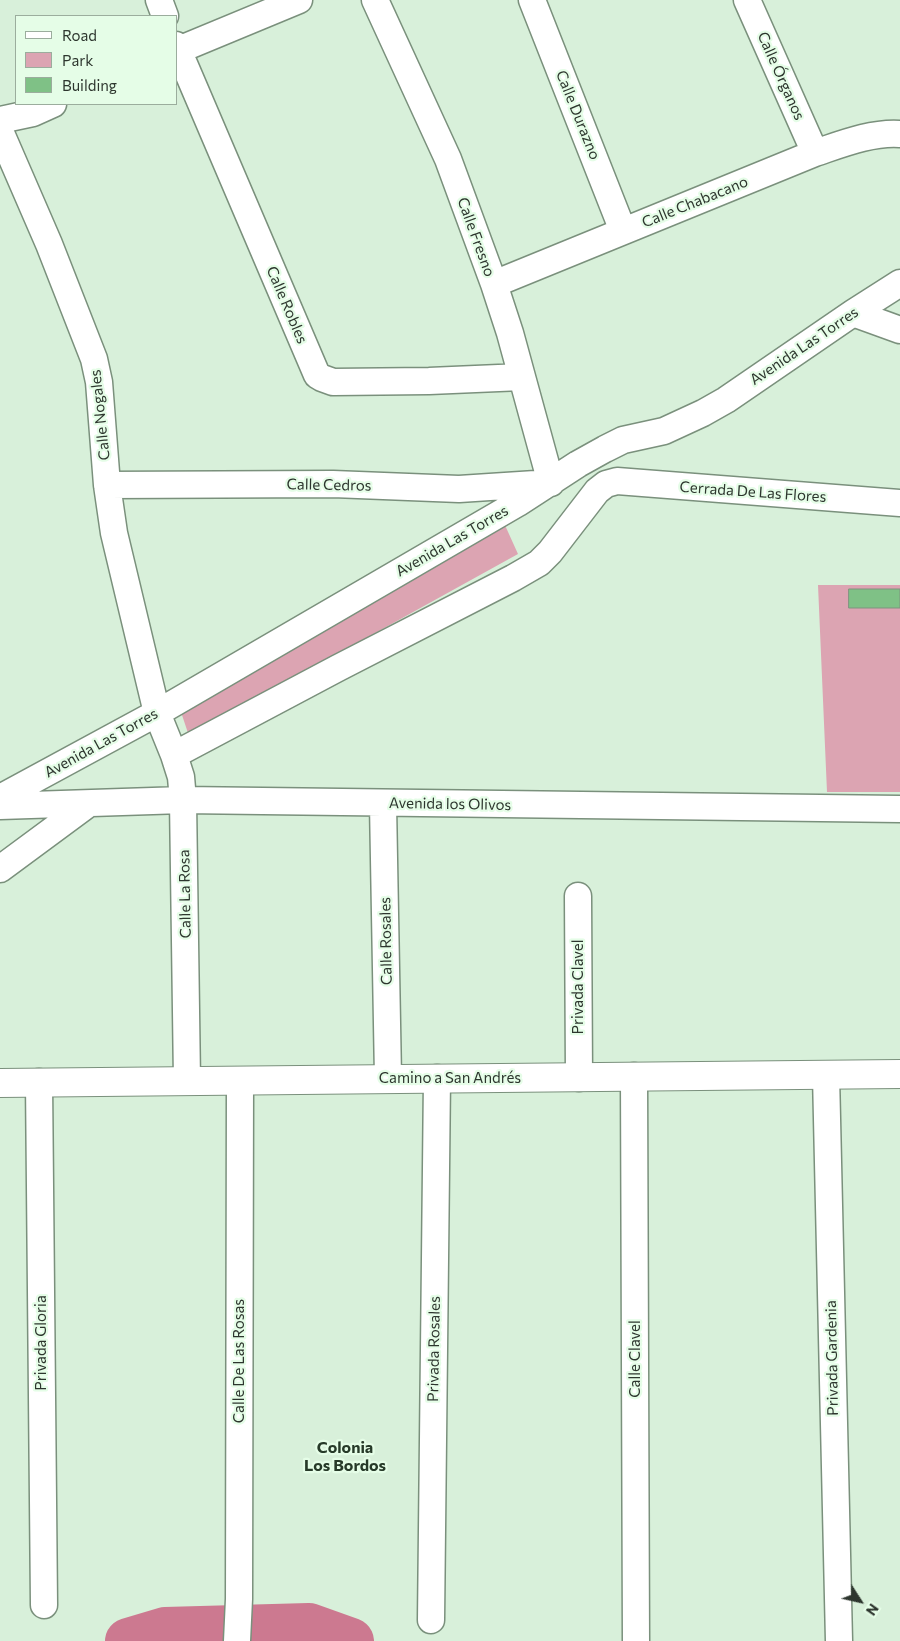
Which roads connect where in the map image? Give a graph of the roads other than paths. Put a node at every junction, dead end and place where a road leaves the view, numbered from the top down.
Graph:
1 (159, 0) edge
2 (299, 0) edge
3 (376, 0) edge
4 (532, 0) edge
5 (747, 0) edge
6 (165, 15) edge
7 (178, 49) edge
8 (178, 51) edge
9 (51, 105) edge
10 (0, 120) edge
11 (0, 131) edge
12 (900, 134) edge
13 (816, 153) junction
14 (623, 231) junction
15 (900, 283) edge
16 (494, 284) junction
17 (853, 312) junction
18 (900, 330) edge
19 (522, 377) junction
20 (551, 483) junction
21 (107, 485) junction
22 (900, 503) edge
23 (157, 713) junction
24 (174, 755) junction
25 (0, 798) edge
26 (184, 800) junction
27 (88, 804) junction
28 (383, 804) junction
29 (0, 806) edge
30 (900, 809) edge
31 (0, 869) edge
32 (578, 896) dead end
33 (900, 1074) edge
34 (826, 1075) junction
35 (634, 1076) junction
36 (388, 1078) junction
37 (437, 1078) junction
38 (578, 1078) junction
39 (187, 1081) junction
40 (240, 1081) junction
41 (39, 1082) junction
42 (0, 1083) edge
43 (44, 1605) dead end
44 (431, 1620) dead end
45 (237, 1641) edge
46 (636, 1641) edge
47 (839, 1641) edge

1 - 6 street
2 - 7 street
3 - 16 street, Calle Fresno
4 - 14 street, Calle Durazno
5 - 13 street, Calle Órganos
8 - 19 street, Calle Robles
9 - 10 street
11 - 21 street, Calle Nogales
12 - 13 street, Calle Chabacano
13 - 14 street, Calle Chabacano
14 - 16 street, Calle Chabacano
15 - 17 street, Avenida Las Torres
16 - 19 street, Calle Fresno
17 - 18 street
17 - 20 street, Avenida Las Torres
19 - 20 street, Calle Fresno
20 - 21 street, Calle Cedros
20 - 23 street, Avenida Las Torres
21 - 23 street, Calle Nogales
22 - 24 street, Cerrada De Las Flores
23 - 24 street, Calle La Rosa
23 - 25 street, Avenida Las Torres
24 - 26 street, Calle La Rosa
26 - 27 street, Avenida los Olivos
26 - 28 street, Avenida los Olivos
26 - 39 street, Calle La Rosa
27 - 29 street, Avenida los Olivos
27 - 31 street
28 - 30 street, Avenida los Olivos
28 - 36 street, Calle Rosales
32 - 38 street, Privada Clavel
33 - 34 street, Camino a San Andrés
34 - 35 street, Camino a San Andrés
34 - 47 street, Privada Gardenia
35 - 38 street, Camino a San Andrés
35 - 46 street, Calle Clavel
36 - 37 street, Camino a San Andrés
36 - 40 street, Camino a San Andrés
37 - 38 street, Camino a San Andrés
37 - 44 street, Privada Rosales
39 - 40 street, Camino a San Andrés
39 - 41 street, Camino a San Andrés
40 - 45 street, Calle De Las Rosas
41 - 42 street, Camino a San Andrés
41 - 43 street, Privada Gloria

